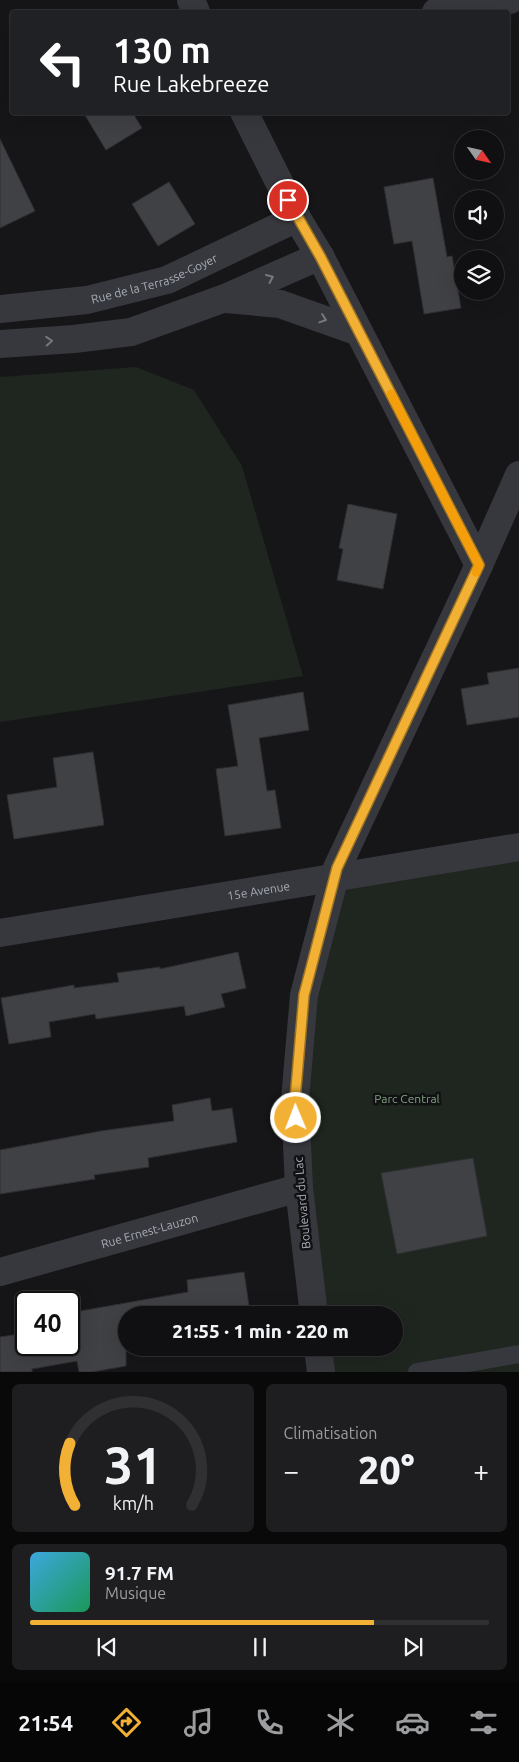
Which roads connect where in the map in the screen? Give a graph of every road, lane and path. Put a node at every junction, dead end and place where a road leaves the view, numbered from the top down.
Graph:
1 (510, 0) edge
2 (448, 10) edge
3 (246, 115) edge
4 (297, 218) junction
5 (320, 256) junction
6 (225, 298) junction
7 (0, 309) edge
8 (359, 332) junction
9 (0, 344) edge
10 (519, 475) edge
11 (479, 565) junction
12 (519, 847) edge
13 (335, 877) junction
14 (0, 933) edge
15 (299, 1188) junction
16 (0, 1272) edge
17 (313, 1306) edge
18 (519, 1354) edge
19 (319, 1356) edge
20 (321, 1372) edge
21 (417, 1372) edge

1 - 2 street
3 - 4 street
4 - 5 street
4 - 7 street, Rue de la Terrasse-Goyer
6 -> 5 street
5 - 8 street
6 -> 8 street
9 -> 6 street
8 - 11 street
10 - 11 street, Boulevard du Lac
11 - 13 street, Boulevard du Lac
12 - 13 street, 15e Avenue
13 - 14 street, 15e Avenue
13 - 15 street, Boulevard du Lac
15 - 16 street, Rue Ernest-Lauzon
15 - 17 street, Boulevard du Lac
18 - 21 lane
19 - 20 street

